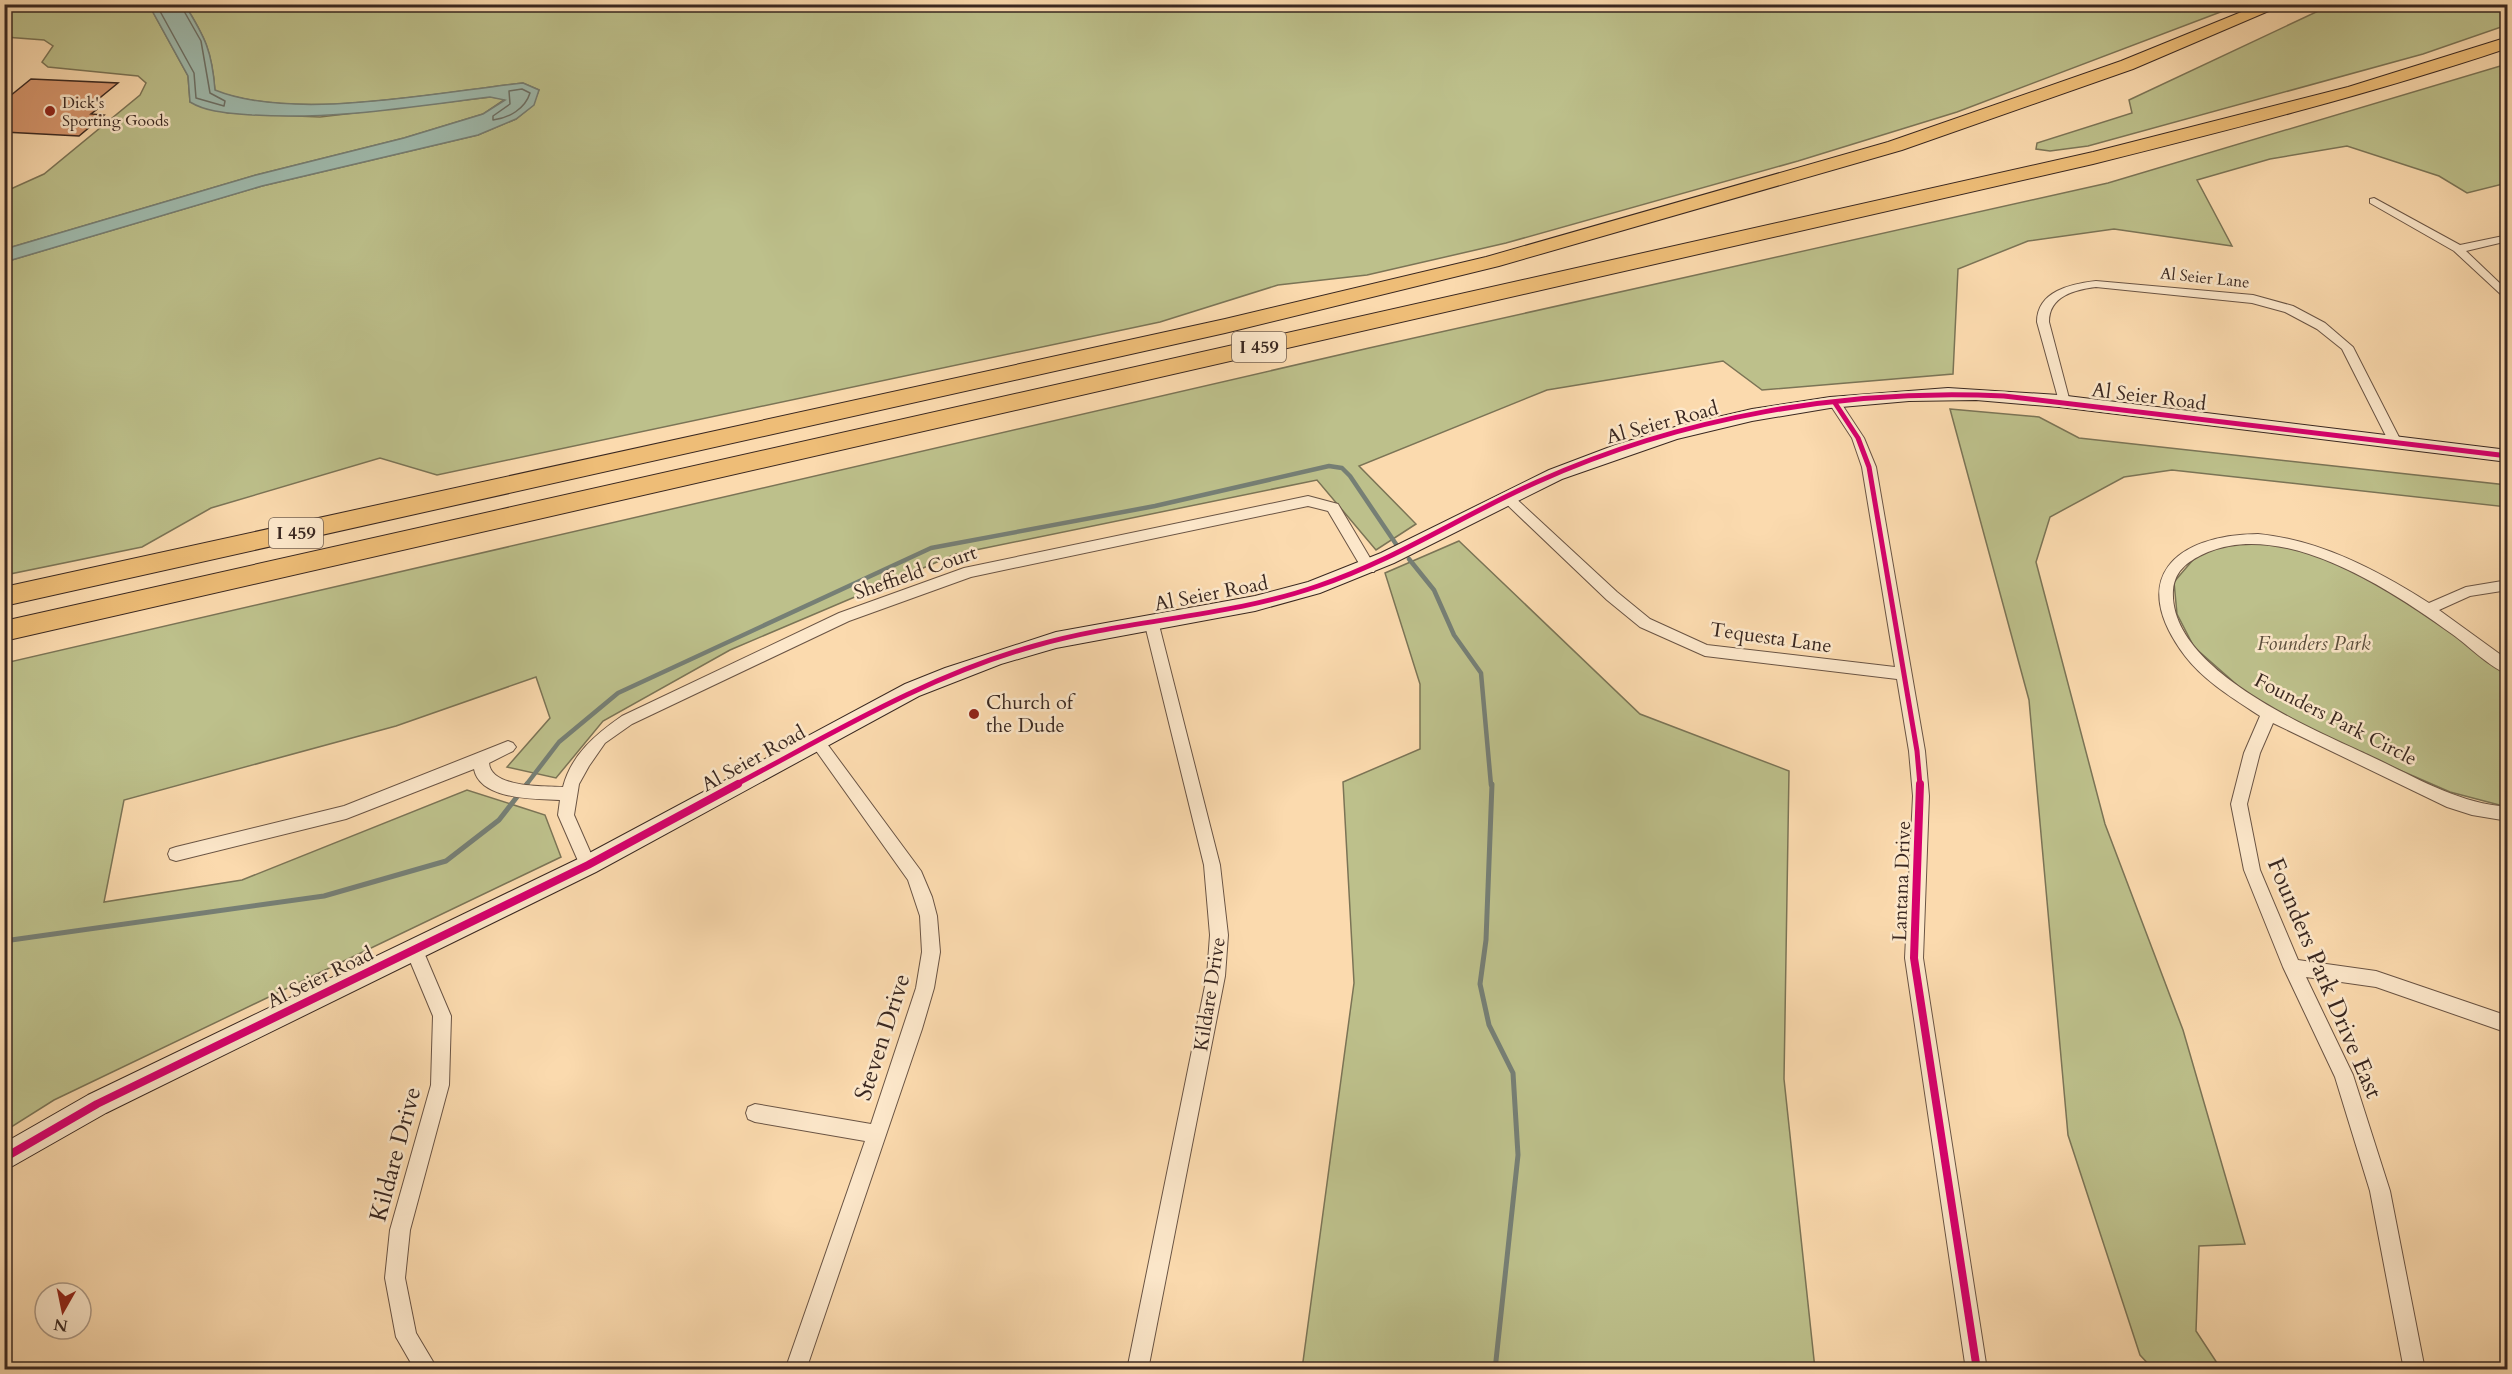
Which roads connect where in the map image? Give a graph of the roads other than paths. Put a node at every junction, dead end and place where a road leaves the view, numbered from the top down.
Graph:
1 (2277, 4) edge
2 (2508, 42) edge
3 (2374, 201) dead end
4 (2508, 238) edge
5 (2458, 249) junction
6 (2508, 298) edge
7 (2064, 402) junction
8 (1835, 403) junction
9 (2396, 442) junction
10 (2508, 456) edge
11 (1506, 497) junction
12 (1369, 568) junction
13 (2508, 585) edge
14 (4, 597) edge
15 (2428, 610) junction
16 (1151, 621) junction
17 (4, 631) edge
18 (2508, 668) edge
19 (1905, 674) junction
20 (2269, 713) junction
21 (817, 741) junction
22 (508, 747) dead end
23 (481, 760) junction
24 (570, 794) junction
25 (2508, 814) edge
26 (176, 854) dead end
27 (588, 865) junction
28 (414, 949) junction
29 (2292, 967) junction
30 (2508, 1025) edge
31 (755, 1113) dead end
32 (876, 1134) junction
33 (4, 1158) edge
34 (428, 1370) edge
35 (795, 1370) edge
36 (1137, 1370) edge
37 (1977, 1370) edge
38 (2415, 1370) edge

1 - 14 highway, I 459
2 - 17 highway, I 459
3 - 5 street
4 - 5 street
5 - 6 street
7 - 8 street, Al Seier Road
7 - 9 street, Al Seier Road
7 - 9 street, Al Seier Lane
8 - 11 street, Al Seier Road
8 - 19 street, Lantana Drive
9 - 10 street, Al Seier Road
11 - 12 street, Al Seier Road
11 - 19 street, Tequesta Lane
12 - 16 street, Al Seier Road
12 - 24 street, Sheffield Court
13 - 15 street
15 - 18 street, Founders Park Circle
15 - 20 street, Founders Park Circle
16 - 21 street, Al Seier Road
16 - 36 street, Kildare Drive
19 - 37 street, Lantana Drive
20 - 25 street, Founders Park Circle
20 - 29 street, Founders Park Drive East
21 - 27 street, Al Seier Road
21 - 32 street, Steven Drive
22 - 23 street
23 - 24 street
23 - 26 street
24 - 27 street, Sheffield Court
27 - 28 street, Al Seier Road
28 - 33 street, Al Seier Road
28 - 34 street, Kildare Drive
29 - 30 street
29 - 38 street, Founders Park Drive East
31 - 32 street
32 - 35 street, Steven Drive

